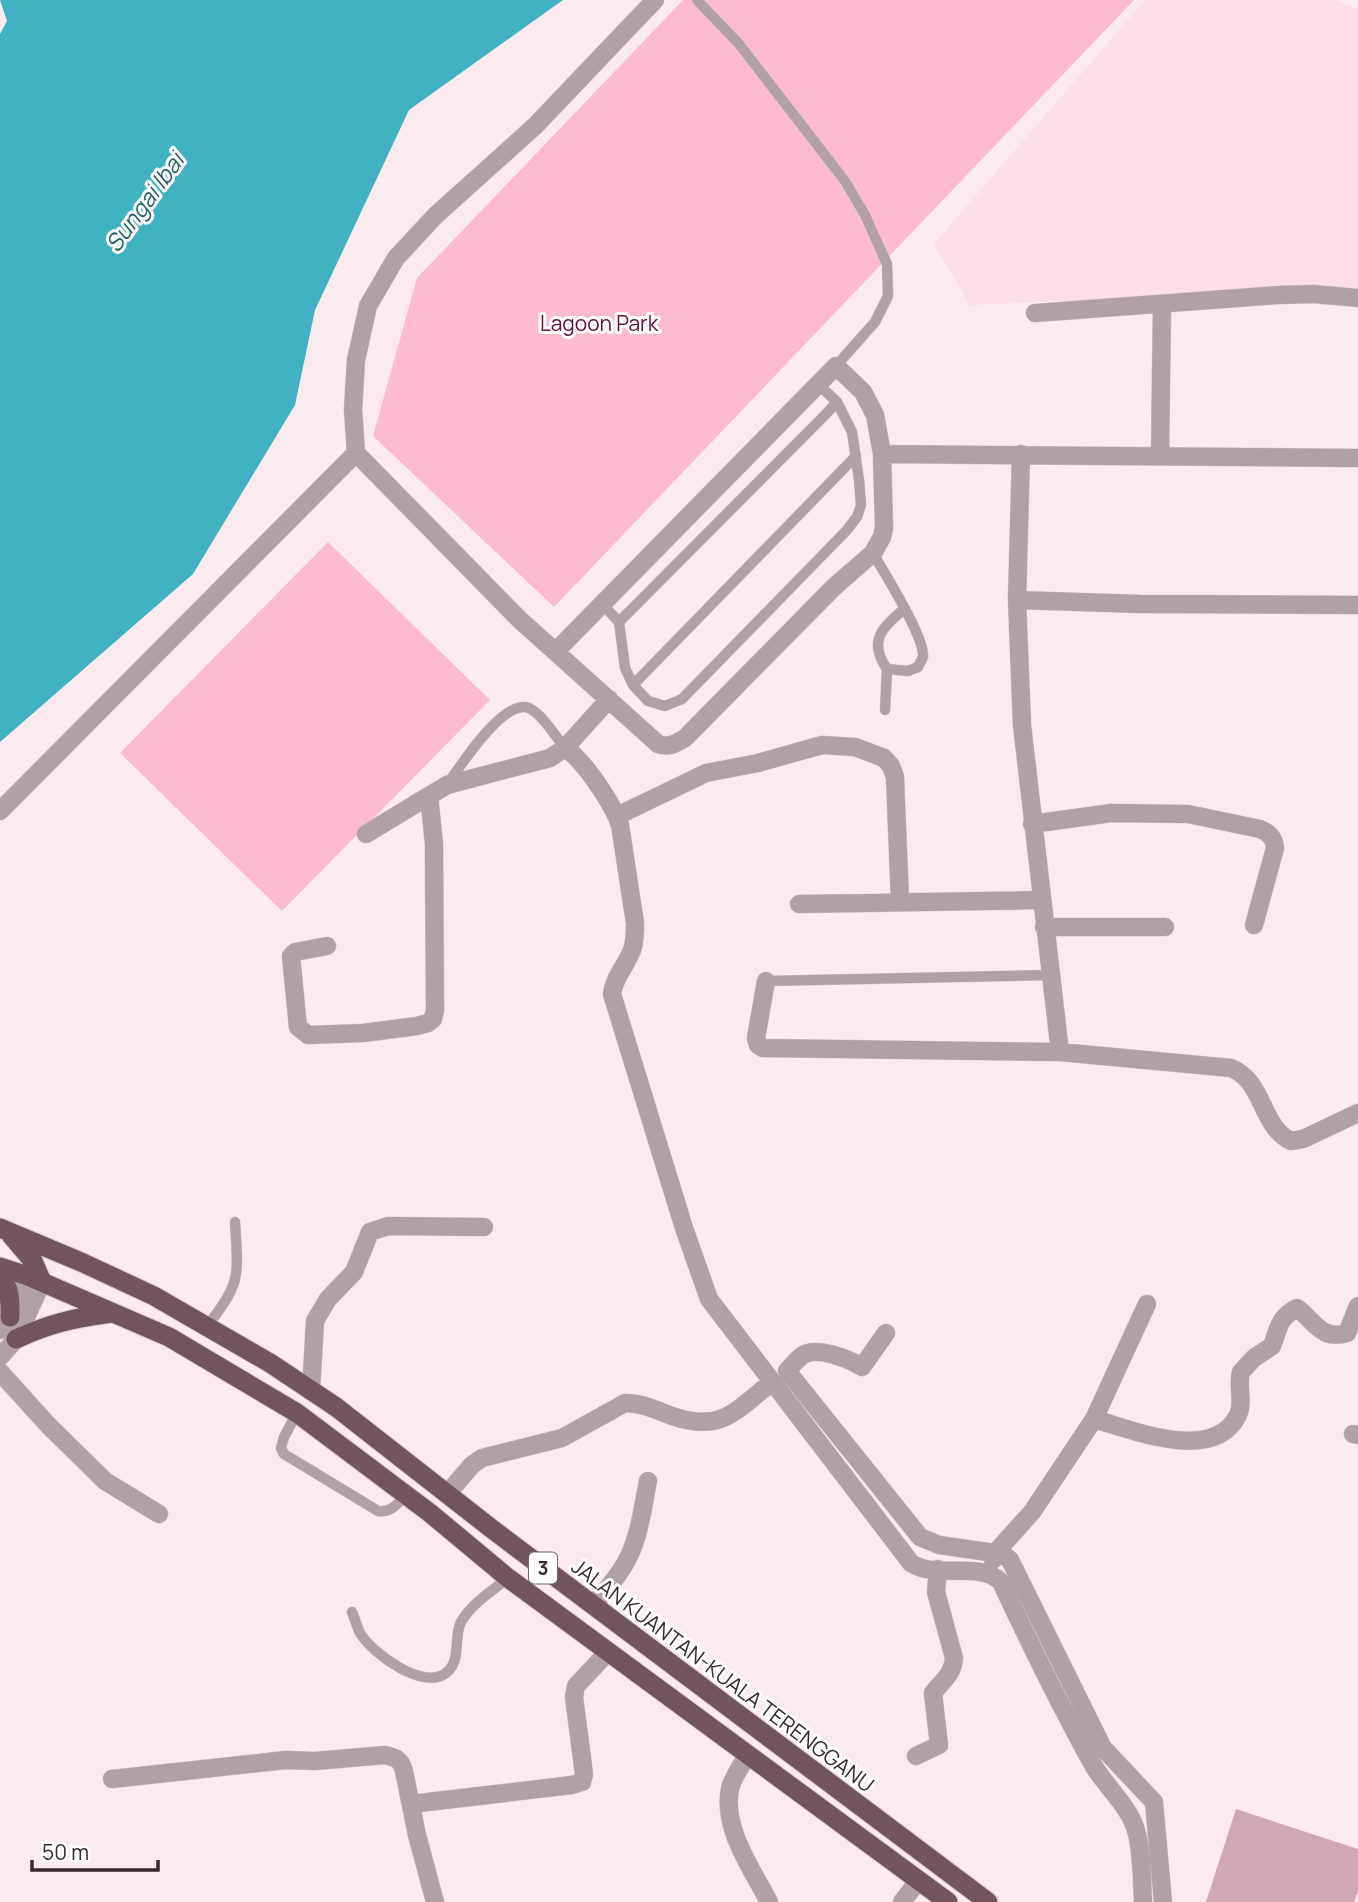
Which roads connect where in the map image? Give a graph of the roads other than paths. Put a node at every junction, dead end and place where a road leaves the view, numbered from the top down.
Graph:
1 (655, 0) edge
2 (697, 0) edge
3 (1358, 298) edge
4 (1163, 304) junction
5 (1035, 313) dead end
6 (836, 366) junction
7 (820, 386) junction
8 (837, 402) junction
9 (882, 454) junction
10 (1021, 454) junction
11 (856, 456) junction
12 (1160, 456) junction
13 (350, 458) junction
14 (1358, 458) edge
15 (873, 553) junction
16 (1017, 600) junction
17 (603, 605) junction
18 (1358, 606) edge
19 (904, 608) junction
20 (619, 622) junction
21 (556, 651) junction
22 (887, 669) junction
23 (633, 685) junction
24 (605, 704) junction
25 (884, 710) dead end
26 (565, 748) junction
27 (447, 785) junction
28 (429, 796) junction
29 (0, 811) edge
30 (617, 816) junction
31 (1032, 824) junction
32 (366, 834) dead end
33 (1041, 900) junction
34 (900, 902) junction
35 (799, 904) dead end
36 (1254, 925) dead end
37 (1044, 927) junction
38 (1165, 928) dead end
39 (327, 946) dead end
40 (1051, 975) junction
41 (766, 981) joint
42 (1060, 1052) junction
43 (1358, 1113) edge
44 (235, 1222) dead end
45 (484, 1227) dead end
46 (4, 1230) edge
47 (81, 1262) junction
48 (0, 1267) edge
49 (0, 1276) edge
50 (36, 1276) junction
51 (1147, 1304) dead end
52 (1358, 1306) edge
53 (113, 1312) junction
54 (207, 1326) junction
55 (8, 1329) edge
56 (886, 1333) dead end
57 (0, 1357) edge
58 (0, 1372) edge
59 (772, 1382) junction
60 (311, 1391) junction
61 (297, 1413) junction
62 (1094, 1419) junction
63 (648, 1481) dead end
64 (447, 1494) junction
65 (406, 1496) junction
66 (159, 1514) dead end
67 (995, 1553) junction
68 (938, 1569) junction
69 (987, 1576) junction
70 (508, 1578) junction
71 (593, 1605) junction
72 (352, 1612) dead end
73 (645, 1644) junction
74 (608, 1652) junction
75 (626, 1666) junction
76 (748, 1755) junction
77 (916, 1756) dead end
78 (111, 1779) dead end
79 (411, 1804) junction
80 (1158, 1828) junction
81 (1136, 1829) junction
82 (918, 1881) junction
83 (435, 1902) edge
84 (769, 1902) edge
85 (902, 1902) edge
86 (948, 1902) edge
87 (988, 1902) edge
88 (1143, 1902) edge
89 (1163, 1902) edge

1 - 13 street
2 - 6 lane
3 - 4 street
4 - 5 street
4 - 12 street
6 - 7 street
6 - 9 street
7 - 8 lane
7 - 17 street
8 - 11 lane
8 - 20 lane
9 - 10 street
9 - 15 street
10 - 12 street
10 - 16 street
11 - 23 lane
11 - 23 lane
12 - 14 street
13 - 21 street
13 - 29 street
15 - 19 lane
15 - 24 street
16 - 18 street
16 - 31 street
17 - 20 lane
17 - 21 street
19 - 22 lane
19 - 22 lane
20 - 23 lane
21 - 24 street
22 - 25 lane
24 - 26 street
26 - 27 street
26 - 27 lane
26 - 30 street
27 - 28 street
28 - 32 street
28 - 39 street
30 - 34 street
30 - 59 street
31 - 33 street
31 - 36 street
33 - 34 street
33 - 37 street
34 - 35 street
37 - 38 street
37 - 40 street
40 - 41 lane
40 - 42 street
41 - 42 street
42 - 43 street
44 - 54 lane
45 - 60 street
46 - 47 highway, JALAN KUANTAN-KUALA TERENGGANU / 3
46 - 50 highway
47 - 50 highway
47 - 54 highway, JALAN KUANTAN-KUALA TERENGGANU / 3
48 - 50 highway, 3
49 - 55 highway
50 - 53 highway, 3
50 - 55 street
51 - 62 street
52 - 62 street
53 - 55 highway
53 - 61 highway, 3
54 - 60 highway, JALAN KUANTAN-KUALA TERENGGANU / 3
55 - 57 street
56 - 67 street
58 - 66 street
59 - 64 street
59 - 68 street
60 - 64 highway, JALAN KUANTAN-KUALA TERENGGANU / 3
61 - 65 highway, 3
61 - 65 lane
62 - 67 street
63 - 71 street
64 - 71 highway, JALAN KUANTAN-KUALA TERENGGANU / 3
65 - 70 highway, 3
67 - 69 street
67 - 80 street
68 - 69 street
68 - 77 street
69 - 81 street
70 - 72 lane
70 - 74 highway, 3
71 - 73 highway, JALAN KUANTAN-KUALA TERENGGANU / 3
73 - 75 highway
73 - 87 highway, JALAN KUANTAN-KUALA TERENGGANU / 3
74 - 75 highway, 3
74 - 79 street
75 - 76 highway, 3
76 - 82 highway, 3
76 - 84 street
78 - 79 street
79 - 83 street
80 - 81 lane
80 - 89 street
81 - 88 street
82 - 85 street
82 - 86 highway, 3

